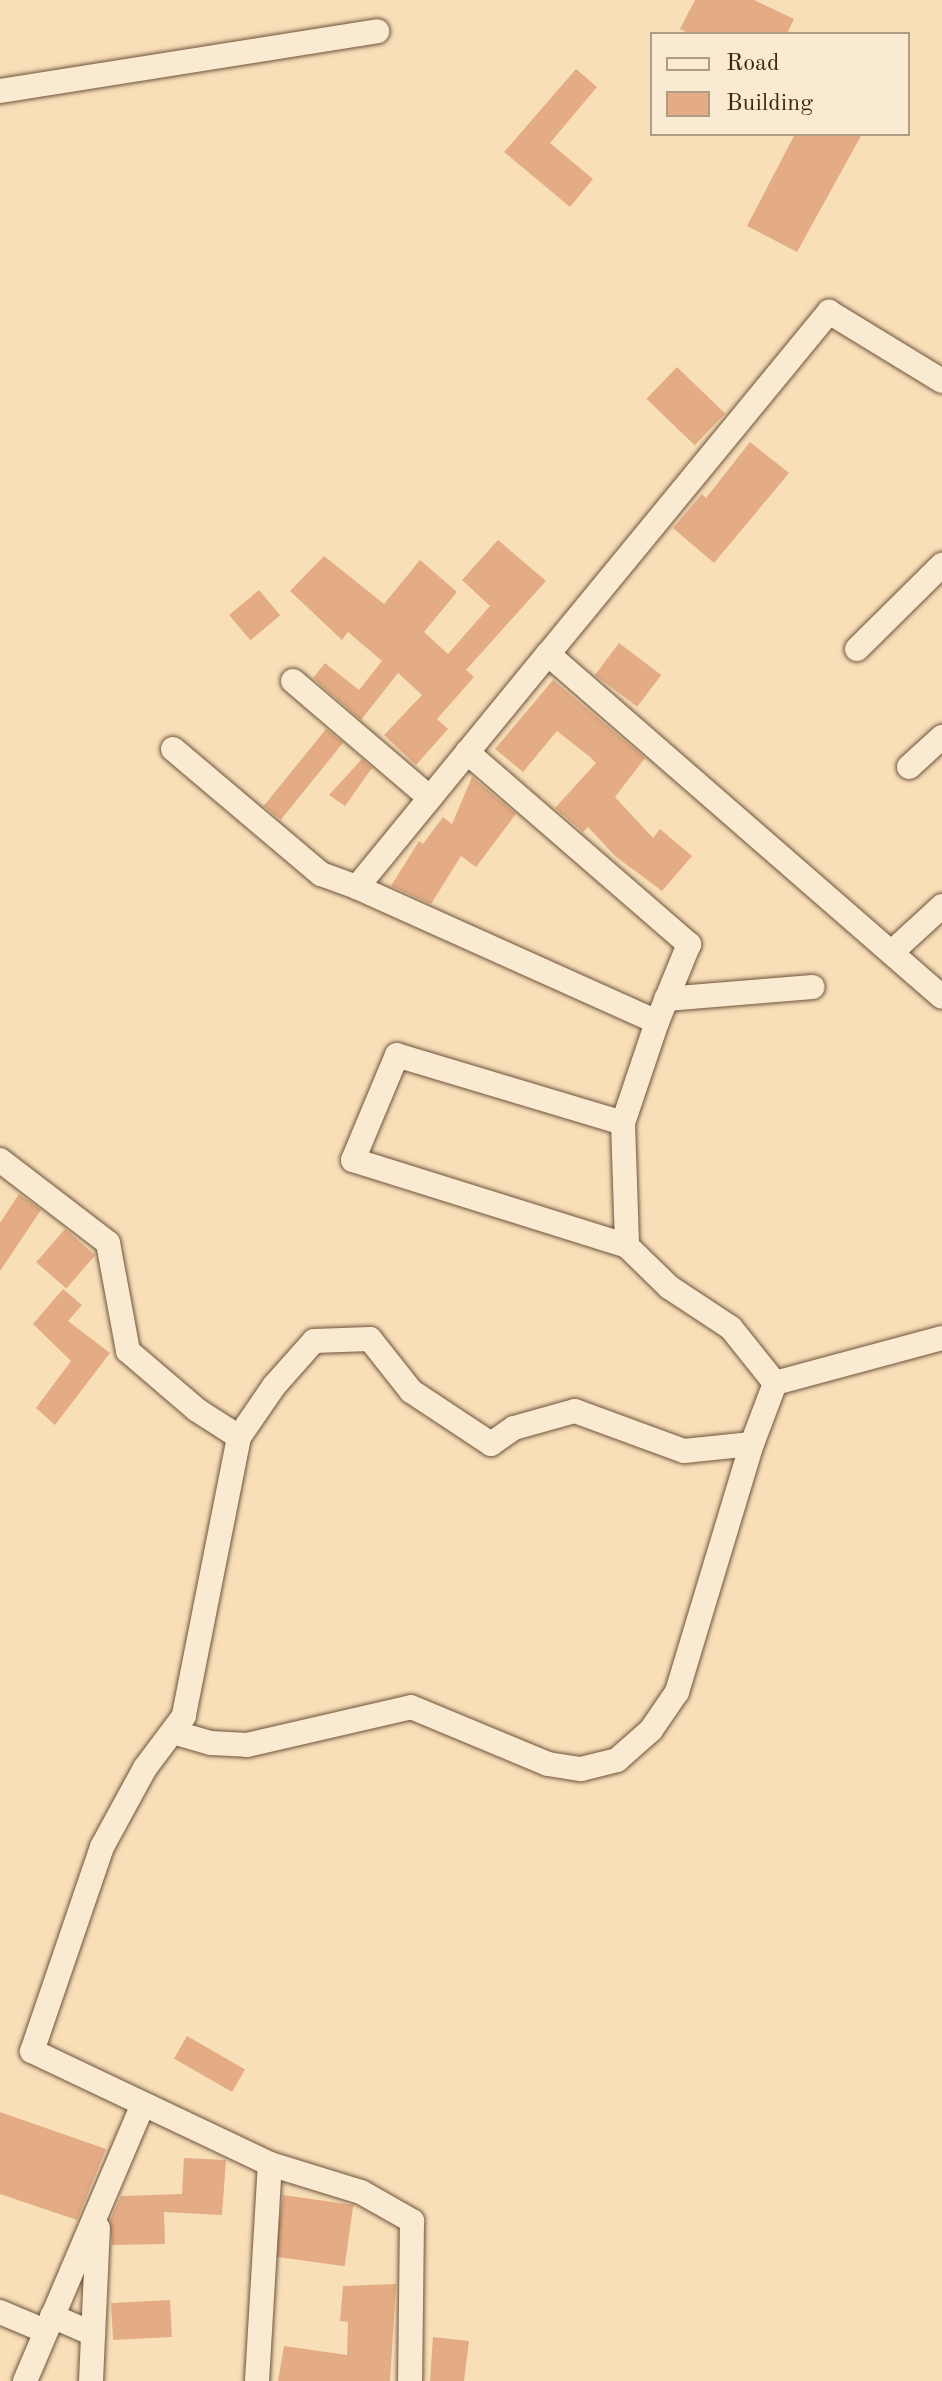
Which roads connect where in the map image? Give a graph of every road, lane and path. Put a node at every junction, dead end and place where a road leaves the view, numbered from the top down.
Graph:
1 (377, 31) dead end
2 (0, 91) edge
3 (942, 381) edge
4 (942, 565) edge
5 (857, 649) dead end
6 (548, 654) junction
7 (293, 681) dead end
8 (942, 737) edge
9 (173, 749) dead end
10 (467, 752) junction
11 (909, 767) dead end
12 (430, 798) junction
13 (357, 887) junction
14 (942, 906) edge
15 (892, 952) junction
16 (813, 987) dead end
17 (942, 997) edge
18 (661, 1010) junction
19 (623, 1123) junction
20 (0, 1160) edge
21 (627, 1246) junction
22 (942, 1338) edge
23 (775, 1383) junction
24 (239, 1437) junction
25 (752, 1444) junction
26 (176, 1733) junction
27 (143, 2105) junction
28 (270, 2164) junction
29 (98, 2214) junction
30 (0, 2312) edge
31 (49, 2323) junction
32 (93, 2334) junction
33 (25, 2381) edge
34 (91, 2381) edge
35 (257, 2381) edge
36 (410, 2381) edge

1 - 2 street
3 - 6 street
4 - 5 street
6 - 10 street
6 - 15 street
7 - 12 street
8 - 11 street
9 - 13 street
10 - 12 street
10 - 18 street
12 - 13 street
13 - 18 street
14 - 15 street
15 - 17 street
16 - 18 street
18 - 19 street
19 - 21 street
19 - 21 street
20 - 24 street
21 - 23 street
22 - 23 street
23 - 25 street
24 - 25 street
24 - 26 street
25 - 26 street
26 - 27 street
27 - 28 street
27 - 29 street
28 - 35 street
28 - 36 street
29 - 31 street
29 - 32 street
30 - 31 street
31 - 32 street
31 - 33 street
32 - 34 street

